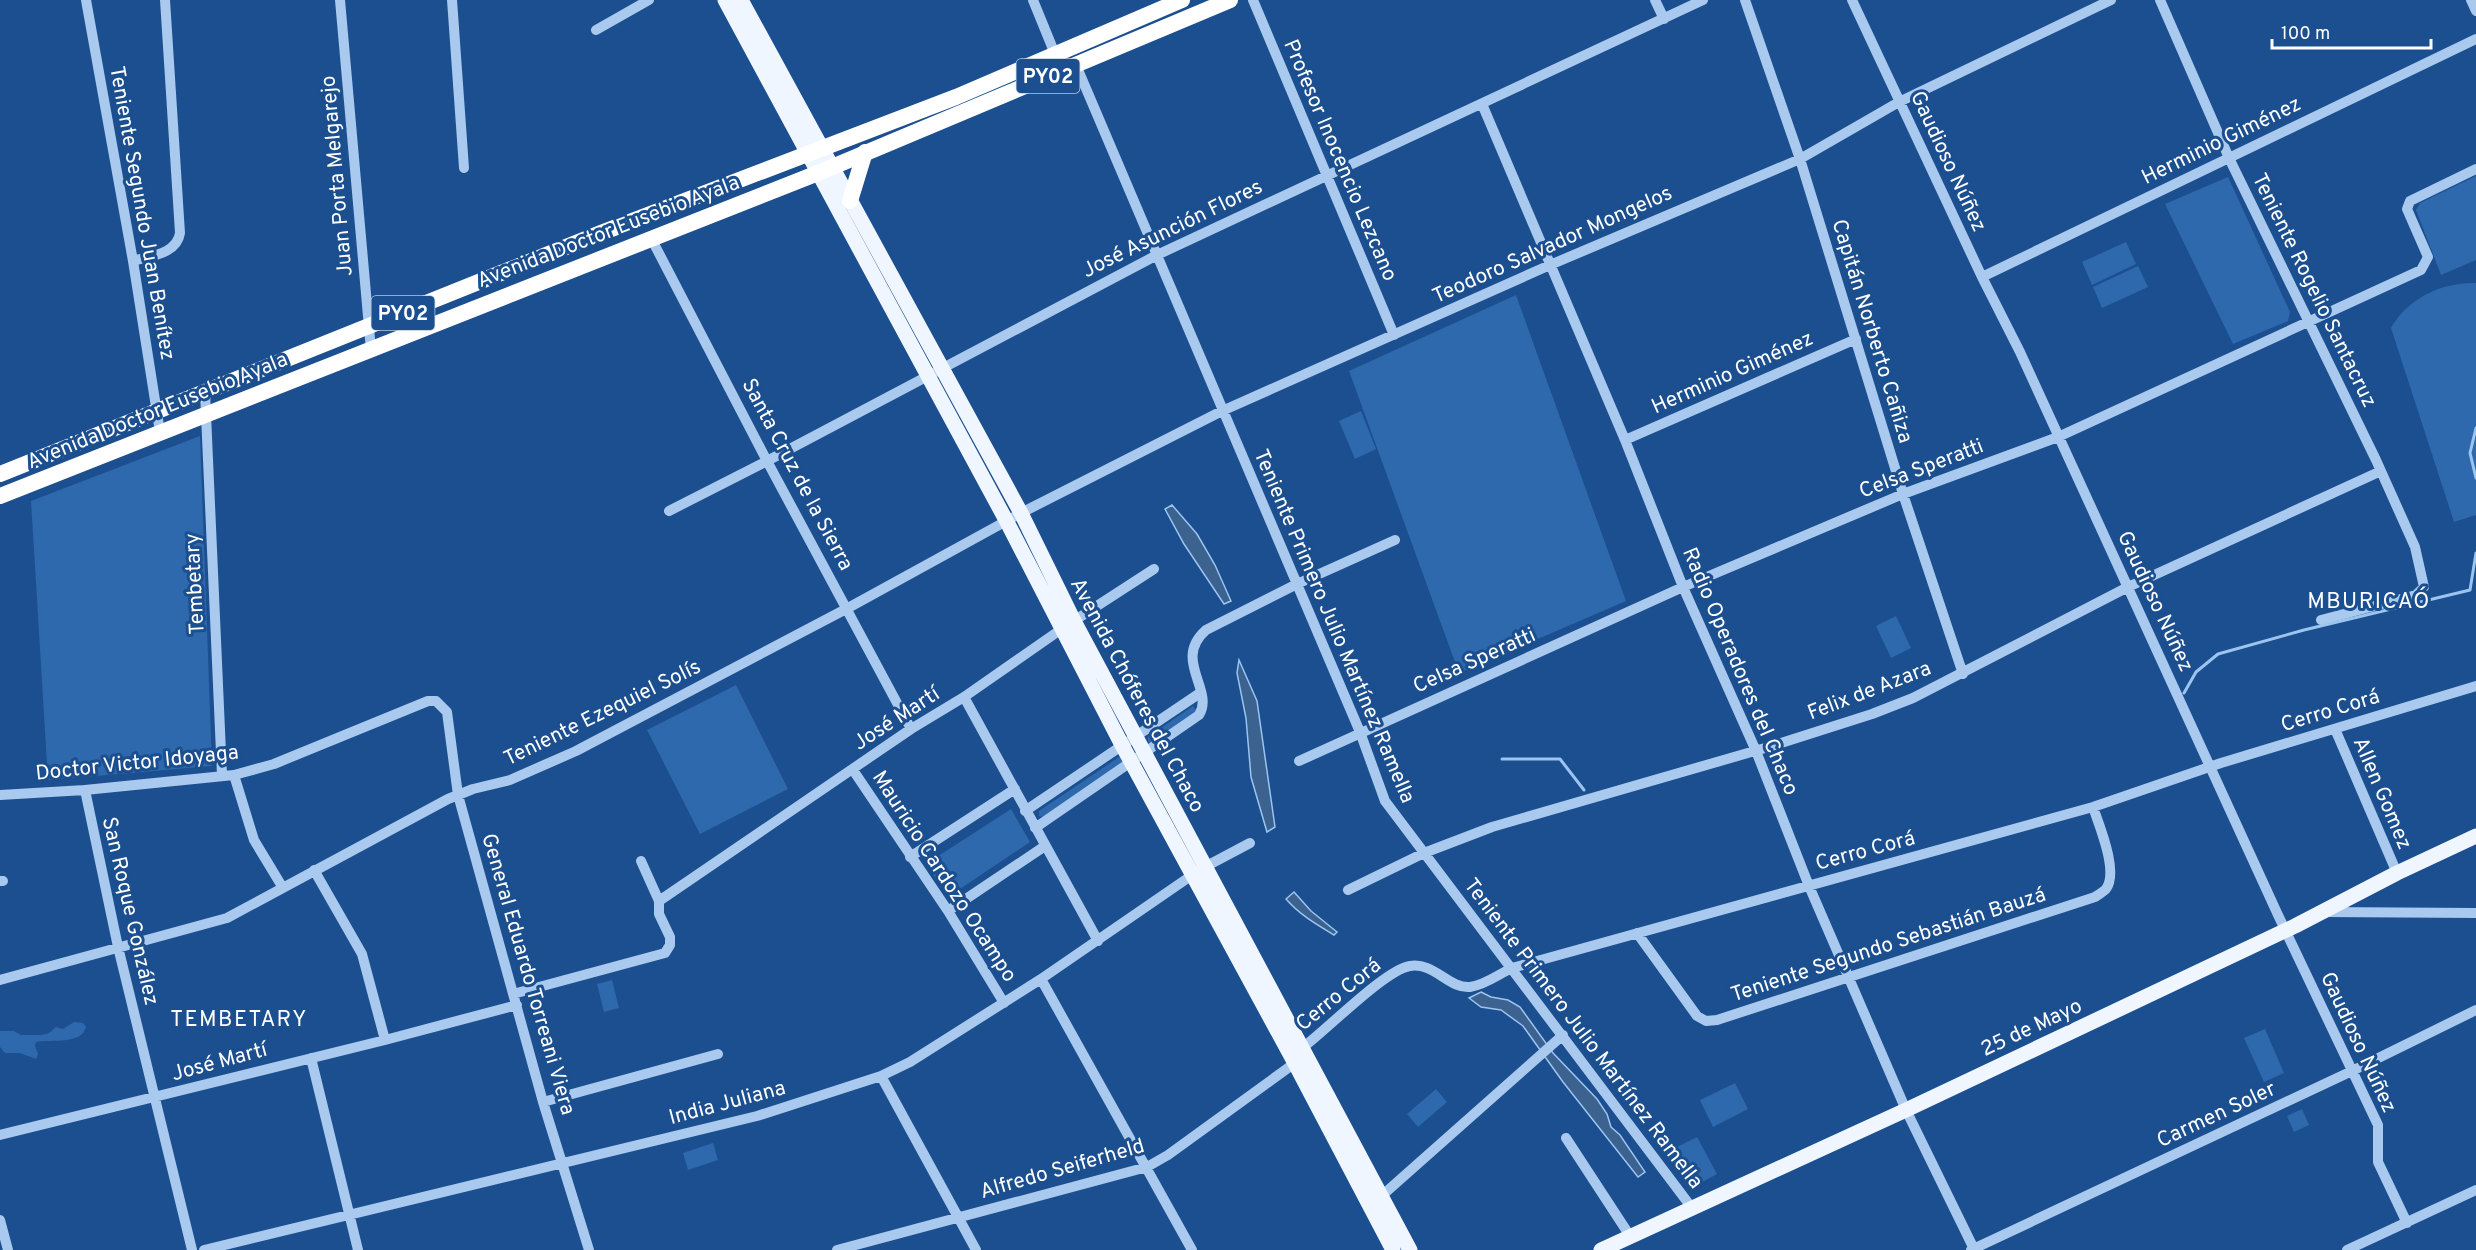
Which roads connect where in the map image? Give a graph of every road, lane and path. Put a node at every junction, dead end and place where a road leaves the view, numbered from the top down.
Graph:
1 (86, 0) edge
2 (165, 0) edge
3 (340, 0) edge
4 (452, 0) edge
5 (649, 0) edge
6 (725, 0) edge
7 (741, 0) edge
8 (1033, 0) edge
9 (1182, 0) edge
10 (1230, 0) edge
11 (1253, 0) edge
12 (1655, 0) edge
13 (1703, 0) edge
14 (1745, 0) edge
15 (1852, 0) edge
16 (2111, 0) edge
17 (2160, 0) edge
18 (2471, 0) edge
19 (2476, 11) edge
20 (1664, 20) junction
21 (596, 30) dead end
22 (2476, 39) edge
23 (1055, 54) junction
24 (1076, 64) junction
25 (1899, 102) junction
26 (1482, 104) junction
27 (865, 152) junction
28 (2229, 158) junction
29 (1800, 159) junction
30 (820, 161) junction
31 (464, 168) dead end
32 (2476, 169) edge
33 (1326, 176) junction
34 (850, 201) junction
35 (651, 238) junction
36 (1157, 255) junction
37 (133, 261) junction
38 (1550, 265) junction
39 (1982, 277) junction
40 (475, 283) junction
41 (482, 305) junction
42 (2309, 321) junction
43 (370, 327) junction
44 (1394, 335) junction
45 (1856, 339) junction
46 (371, 350) junction
47 (934, 371) junction
48 (205, 392) junction
49 (157, 411) junction
50 (1222, 411) junction
51 (206, 414) junction
52 (160, 432) junction
53 (2058, 437) junction
54 (1625, 440) junction
55 (767, 461) junction
56 (2381, 471) junction
57 (0, 474) edge
58 (1903, 494) junction
59 (0, 496) edge
60 (669, 511) dead end
61 (1021, 513) junction
62 (1007, 522) junction
63 (1395, 540) dead end
64 (1154, 569) dead end
65 (1297, 584) junction
66 (1683, 587) junction
67 (2128, 587) junction
68 (848, 608) junction
69 (2321, 620) dead end
70 (1068, 624) junction
71 (1963, 674) junction
72 (2476, 686) edge
73 (1200, 693) junction
74 (964, 697) junction
75 (444, 706) joint
76 (911, 729) junction
77 (2335, 729) junction
78 (1360, 732) junction
79 (1135, 736) junction
80 (1122, 745) junction
81 (1756, 751) junction
82 (1144, 752) junction
83 (1131, 761) junction
84 (1299, 761) dead end
85 (2211, 767) junction
86 (853, 770) junction
87 (228, 775) junction
88 (1015, 789) junction
89 (85, 790) junction
90 (0, 795) edge
91 (458, 795) junction
92 (2093, 807) junction
93 (1025, 811) junction
94 (1035, 828) junction
95 (2476, 836) edge
96 (1250, 843) dead end
97 (1045, 846) junction
98 (1424, 853) junction
99 (910, 857) junction
100 (641, 861) dead end
101 (314, 870) junction
102 (1200, 870) junction
103 (2397, 873) junction
104 (1809, 886) junction
105 (283, 888) junction
106 (1348, 890) dead end
107 (658, 901) junction
108 (948, 911) junction
109 (2322, 912) junction
110 (2476, 913) edge
111 (2285, 930) junction
112 (1637, 933) junction
113 (1098, 942) junction
114 (118, 946) junction
115 (1512, 968) junction
116 (1848, 976) junction
117 (1041, 979) junction
118 (0, 980) edge
119 (513, 994) junction
120 (1004, 1003) junction
121 (517, 1005) junction
122 (2476, 1010) edge
123 (1563, 1035) junction
124 (385, 1040) junction
125 (718, 1054) dead end
126 (1299, 1055) junction
127 (311, 1058) junction
128 (2352, 1071) junction
129 (881, 1076) junction
130 (154, 1098) junction
131 (543, 1102) junction
132 (1906, 1110) junction
133 (0, 1135) edge
134 (1566, 1138) dead end
135 (563, 1165) junction
136 (1147, 1167) junction
137 (2476, 1190) edge
138 (1382, 1195) junction
139 (1370, 1206) junction
140 (1692, 1208) junction
141 (349, 1215) junction
142 (959, 1218) junction
143 (0, 1220) edge
144 (2407, 1223) junction
145 (1383, 1230) junction
146 (1630, 1236) junction
147 (1972, 1249) edge
148 (8, 1250) edge
149 (192, 1250) edge
150 (204, 1250) edge
151 (358, 1250) edge
152 (589, 1250) edge
153 (837, 1250) edge
154 (976, 1250) edge
155 (1192, 1250) edge
156 (1393, 1250) edge
157 (1400, 1250) edge
158 (1410, 1250) edge
159 (1601, 1250) edge
160 (2348, 1250) edge

1 - 37 street, Teniente Segundo Juan Benítez
2 - 37 street
3 - 43 street, Juan Porta Melgarejo
4 - 31 street
5 - 21 street
6 - 30 main road
7 - 30 main road
8 - 23 street
9 - 23 highway, Avenida Doctor Eusebio Ayala / PY02
10 - 24 highway, Avenida Doctor Eusebio Ayala / PY02
11 - 33 street, Profesor Inocencio Lezcano
12 - 20 street
13 - 20 street, José Asunción Flores
14 - 29 street, Capitán Norberto Cañiza
15 - 25 street, Gaudioso Núñez
16 - 25 street, Teodoro Salvador Mongelos
17 - 28 street, Teniente Rogelio Santacruz
18 - 19 street
20 - 26 street, José Asunción Flores
22 - 28 street, Herminio Giménez
23 - 30 highway, Avenida Doctor Eusebio Ayala / PY02
24 - 27 highway, Avenida Doctor Eusebio Ayala / PY02
24 - 36 street, Teniente Primero Julio Martínez Ramella
25 - 29 street, Teodoro Salvador Mongelos
25 - 39 street, Gaudioso Núñez
26 - 33 street, José Asunción Flores
26 - 38 street, Radio Operadores del Chaco
27 - 30 highway, Avenida Doctor Eusebio Ayala / PY02
27 - 34 highway
28 - 39 street, Herminio Giménez
28 - 42 street, Teniente Rogelio Santacruz
29 - 38 street, Teodoro Salvador Mongelos
29 - 45 street, Capitán Norberto Cañiza
30 - 34 main road, Avenida Chóferes del Chaco
30 - 35 highway, Avenida Doctor Eusebio Ayala / PY02
30 - 40 highway, Avenida Doctor Eusebio Ayala / PY02
30 - 47 main road, Avenida Chóferes del Chaco
32 - 42 street, Celsa Speratti
33 - 36 street, José Asunción Flores
33 - 44 street, Profesor Inocencio Lezcano
34 - 47 main road, Avenida Chóferes del Chaco
35 - 41 highway, Avenida Doctor Eusebio Ayala / PY02
35 - 55 street, Santa Cruz de la Sierra
36 - 47 street, José Asunción Flores
36 - 50 street, Teniente Primero Julio Martínez Ramella
37 - 49 street, Teniente Segundo Juan Benítez
38 - 44 street, Teodoro Salvador Mongelos
38 - 54 street, Radio Operadores del Chaco
39 - 53 street, Gaudioso Núñez
40 - 41 highway
40 - 43 highway, Avenida Doctor Eusebio Ayala / PY02
41 - 46 highway, Avenida Doctor Eusebio Ayala / PY02
42 - 53 street, Celsa Speratti
42 - 56 street, Teniente Rogelio Santacruz
43 - 46 street, Juan Porta Melgarejo
43 - 48 highway, Avenida Doctor Eusebio Ayala / PY02
44 - 50 street, Teodoro Salvador Mongelos
45 - 54 street, Herminio Giménez
45 - 58 street, Capitán Norberto Cañiza
46 - 51 highway, Avenida Doctor Eusebio Ayala / PY02
47 - 55 street, José Asunción Flores
47 - 61 main road, Avenida Chóferes del Chaco
47 - 62 main road, Avenida Chóferes del Chaco
48 - 49 highway, Avenida Doctor Eusebio Ayala / PY02
48 - 51 street, Tembetary
49 - 52 street, Teniente Segundo Juan Benítez
49 - 57 highway, Avenida Doctor Eusebio Ayala / PY02
50 - 61 street, Teodoro Salvador Mongelos
50 - 65 street, Teniente Primero Julio Martínez Ramella
51 - 52 highway, Avenida Doctor Eusebio Ayala / PY02
51 - 87 street, Tembetary
52 - 59 highway, Avenida Doctor Eusebio Ayala / PY02
53 - 58 street, Celsa Speratti
53 - 67 street, Gaudioso Núñez
54 - 66 street, Radio Operadores del Chaco
55 - 60 street, José Asunción Flores
55 - 68 street, Santa Cruz de la Sierra
56 - 67 street, Felix de Azara
56 - 69 street, Teniente Rogelio Santacruz
58 - 66 street, Celsa Speratti
58 - 71 street, Capitán Norberto Cañiza
61 - 62 street, Teodoro Salvador Mongelos
61 - 70 main road, Avenida Chóferes del Chaco
62 - 68 street, Teniente Ezequiel Solís
62 - 70 main road, Avenida Chóferes del Chaco
63 - 65 street
64 - 70 street, José Martí
65 - 73 street
65 - 78 street, Teniente Primero Julio Martínez Ramella
66 - 78 street, Celsa Speratti
66 - 81 street, Radio Operadores del Chaco
67 - 71 street, Felix de Azara
67 - 85 street, Gaudioso Núñez
68 - 76 street, Santa Cruz de la Sierra
68 - 91 street, Teniente Ezequiel Solís
70 - 74 street, José Martí
70 - 79 main road, Avenida Chóferes del Chaco
70 - 80 main road, Avenida Chóferes del Chaco
71 - 81 street, Felix de Azara
72 - 77 street, Cerro Corá
73 - 79 street
73 - 82 street
74 - 76 street, José Martí
74 - 88 street
75 - 87 street, Doctor Victor Idoyaga
75 - 91 street, General Eduardo Torreani Viera
76 - 86 street, José Martí
77 - 85 street, Cerro Corá
77 - 103 street, Allen Gomez
78 - 84 street, Celsa Speratti
78 - 98 street, Teniente Primero Julio Martínez Ramella
79 - 80 street
79 - 82 main road, Avenida Chóferes del Chaco
80 - 83 main road, Avenida Chóferes del Chaco
80 - 93 street
81 - 98 street, Felix de Azara
81 - 104 street, Radio Operadores del Chaco
82 - 83 street
82 - 102 main road, Avenida Chóferes del Chaco
83 - 94 street
83 - 102 main road, Avenida Chóferes del Chaco
85 - 92 street, Cerro Corá
85 - 111 street, Gaudioso Núñez
86 - 99 street, Mauricio Cardozo Ocampo
86 - 107 street, José Martí
87 - 89 street, Doctor Victor Idoyaga
87 - 105 street, Tembetary
88 - 93 street
88 - 99 street
89 - 90 street, Doctor Victor Idoyaga
89 - 114 street, San Roque González
91 - 101 street, Teniente Ezequiel Solís
91 - 119 street, General Eduardo Torreani Viera
92 - 104 street, Cerro Corá
92 - 116 street, Teniente Segundo Sebastián Bauzá
93 - 94 street
94 - 97 street
95 - 103 main road, 25 de Mayo
96 - 102 street
97 - 108 street
97 - 113 street
98 - 106 street, Felix de Azara
98 - 115 street, Teniente Primero Julio Martínez Ramella
99 - 108 street, Mauricio Cardozo Ocampo
100 - 107 street
101 - 105 street, Teniente Ezequiel Solís
101 - 124 street
102 - 113 street, India Juliana
102 - 126 main road, Avenida Chóferes del Chaco
103 - 109 main road, 25 de Mayo
104 - 112 street, Cerro Corá
104 - 116 street, Radio Operadores del Chaco
105 - 114 street, Teniente Ezequiel Solís
107 - 119 street
108 - 120 street, Mauricio Cardozo Ocampo
109 - 110 street
109 - 111 main road, 25 de Mayo
111 - 128 street, Gaudioso Núñez
111 - 132 main road, 25 de Mayo
112 - 115 street, Cerro Corá
112 - 116 street, Teniente Segundo Sebastián Bauzá
113 - 117 street, India Juliana
114 - 118 street, Teniente Ezequiel Solís
114 - 130 street, San Roque González
115 - 123 street, Teniente Primero Julio Martínez Ramella
115 - 126 street, Cerro Corá
116 - 132 street, Radio Operadores del Chaco
117 - 120 street, India Juliana
117 - 136 street
119 - 121 street, General Eduardo Torreani Viera
120 - 129 street, India Juliana
121 - 124 street, José Martí
121 - 131 street, General Eduardo Torreani Viera
122 - 128 street, Carmen Soler
123 - 138 street
123 - 140 street, Teniente Primero Julio Martínez Ramella
124 - 127 street, José Martí
125 - 131 street
126 - 136 street, Alfredo Seiferheld
126 - 138 main road, Avenida Chóferes del Chaco
126 - 139 main road, Avenida Chóferes del Chaco
127 - 130 street, José Martí
127 - 141 street
128 - 144 street, Gaudioso Núñez
128 - 147 street, Carmen Soler
129 - 135 street, India Juliana
129 - 142 street
130 - 133 street, José Martí
130 - 149 street, San Roque González
131 - 135 street, General Eduardo Torreani Viera
132 - 140 main road, 25 de Mayo
132 - 147 street, Radio Operadores del Chaco
134 - 146 street
135 - 141 street, India Juliana
135 - 152 street, General Eduardo Torreani Viera
136 - 142 street, Alfredo Seiferheld
136 - 155 street
137 - 144 street
138 - 139 street
138 - 158 main road, Avenida Chóferes del Chaco
139 - 145 main road, Avenida Chóferes del Chaco
140 - 146 main road, 25 de Mayo
141 - 150 street, India Juliana
141 - 151 street
142 - 153 street, Alfredo Seiferheld
142 - 154 street
143 - 148 street
144 - 160 street
145 - 156 main road, Avenida Chóferes del Chaco
145 - 157 main road
146 - 159 main road, 25 de Mayo

